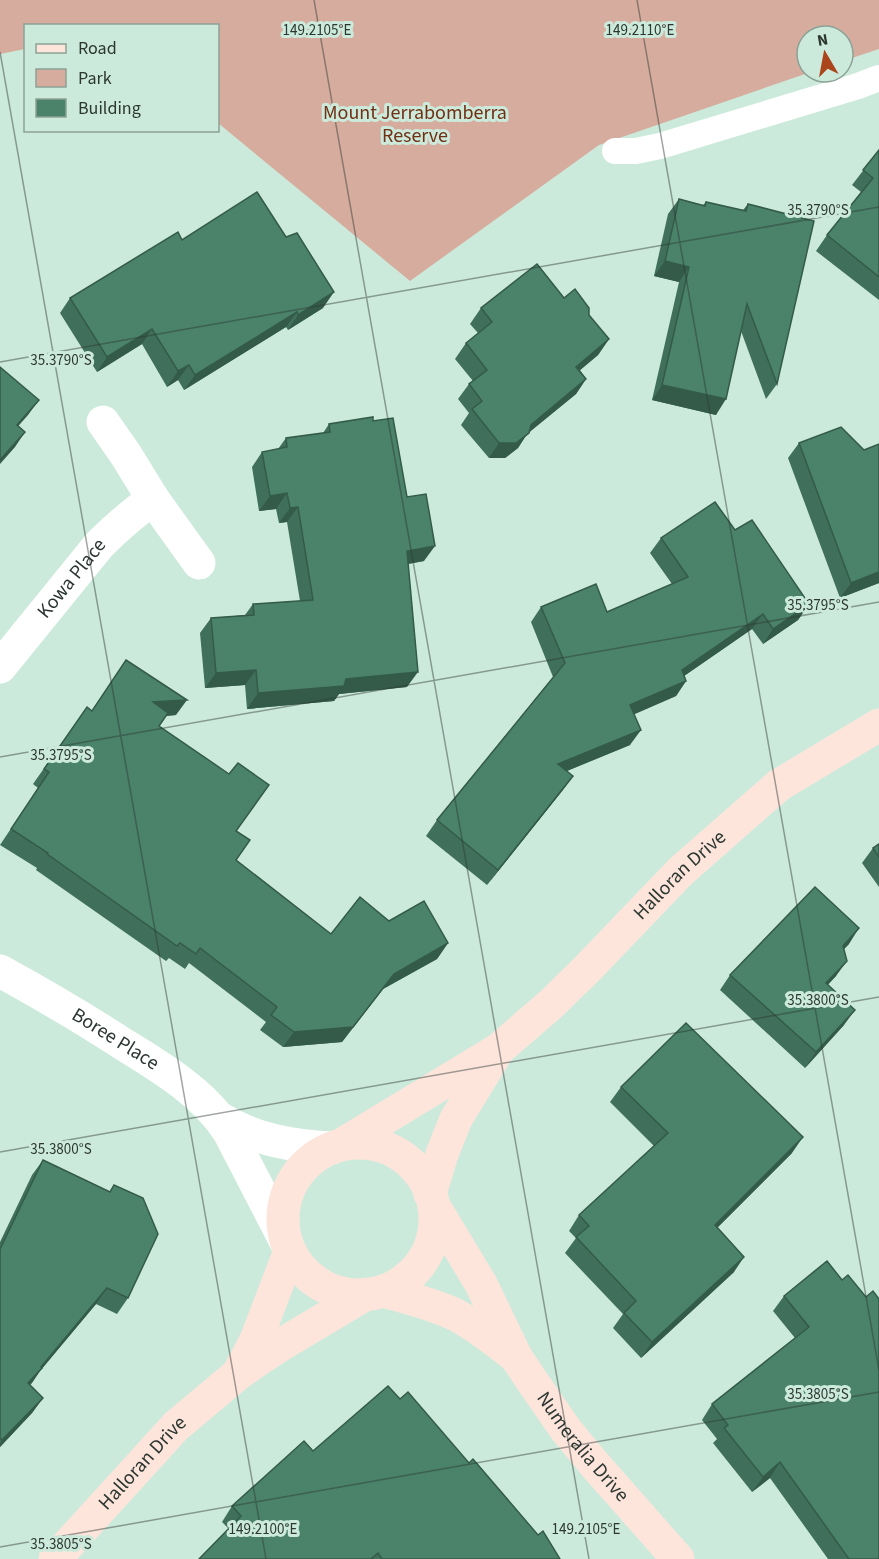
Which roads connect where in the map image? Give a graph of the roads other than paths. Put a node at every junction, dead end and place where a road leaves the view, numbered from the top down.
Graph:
1 (879, 78) edge
2 (615, 151) dead end
3 (103, 422) dead end
4 (153, 500) junction
5 (199, 562) dead end
6 (0, 667) edge
7 (879, 726) edge
8 (0, 971) edge
9 (499, 1049) junction
10 (221, 1119) junction
11 (337, 1147) junction
12 (432, 1200) junction
13 (288, 1248) junction
14 (375, 1293) junction
15 (516, 1357) junction
16 (238, 1374) junction
17 (55, 1559) edge
18 (678, 1559) edge

1 - 2 lane
3 - 4 street
4 - 5 street
4 - 6 street, Kowa Place
7 - 9 street, Halloran Drive
8 - 10 street, Boree Place
9 - 11 street, Halloran Drive
9 - 12 street, Halloran Drive
10 - 11 street, Boree Place
10 - 13 street, Boree Place
11 - 12 street
11 - 13 street
12 - 14 street
12 - 15 street, Numeralia Drive
13 - 14 street
13 - 16 street, Halloran Drive
14 - 15 street, Numeralia Drive
14 - 16 street, Halloran Drive
15 - 18 street, Numeralia Drive
16 - 17 street, Halloran Drive

